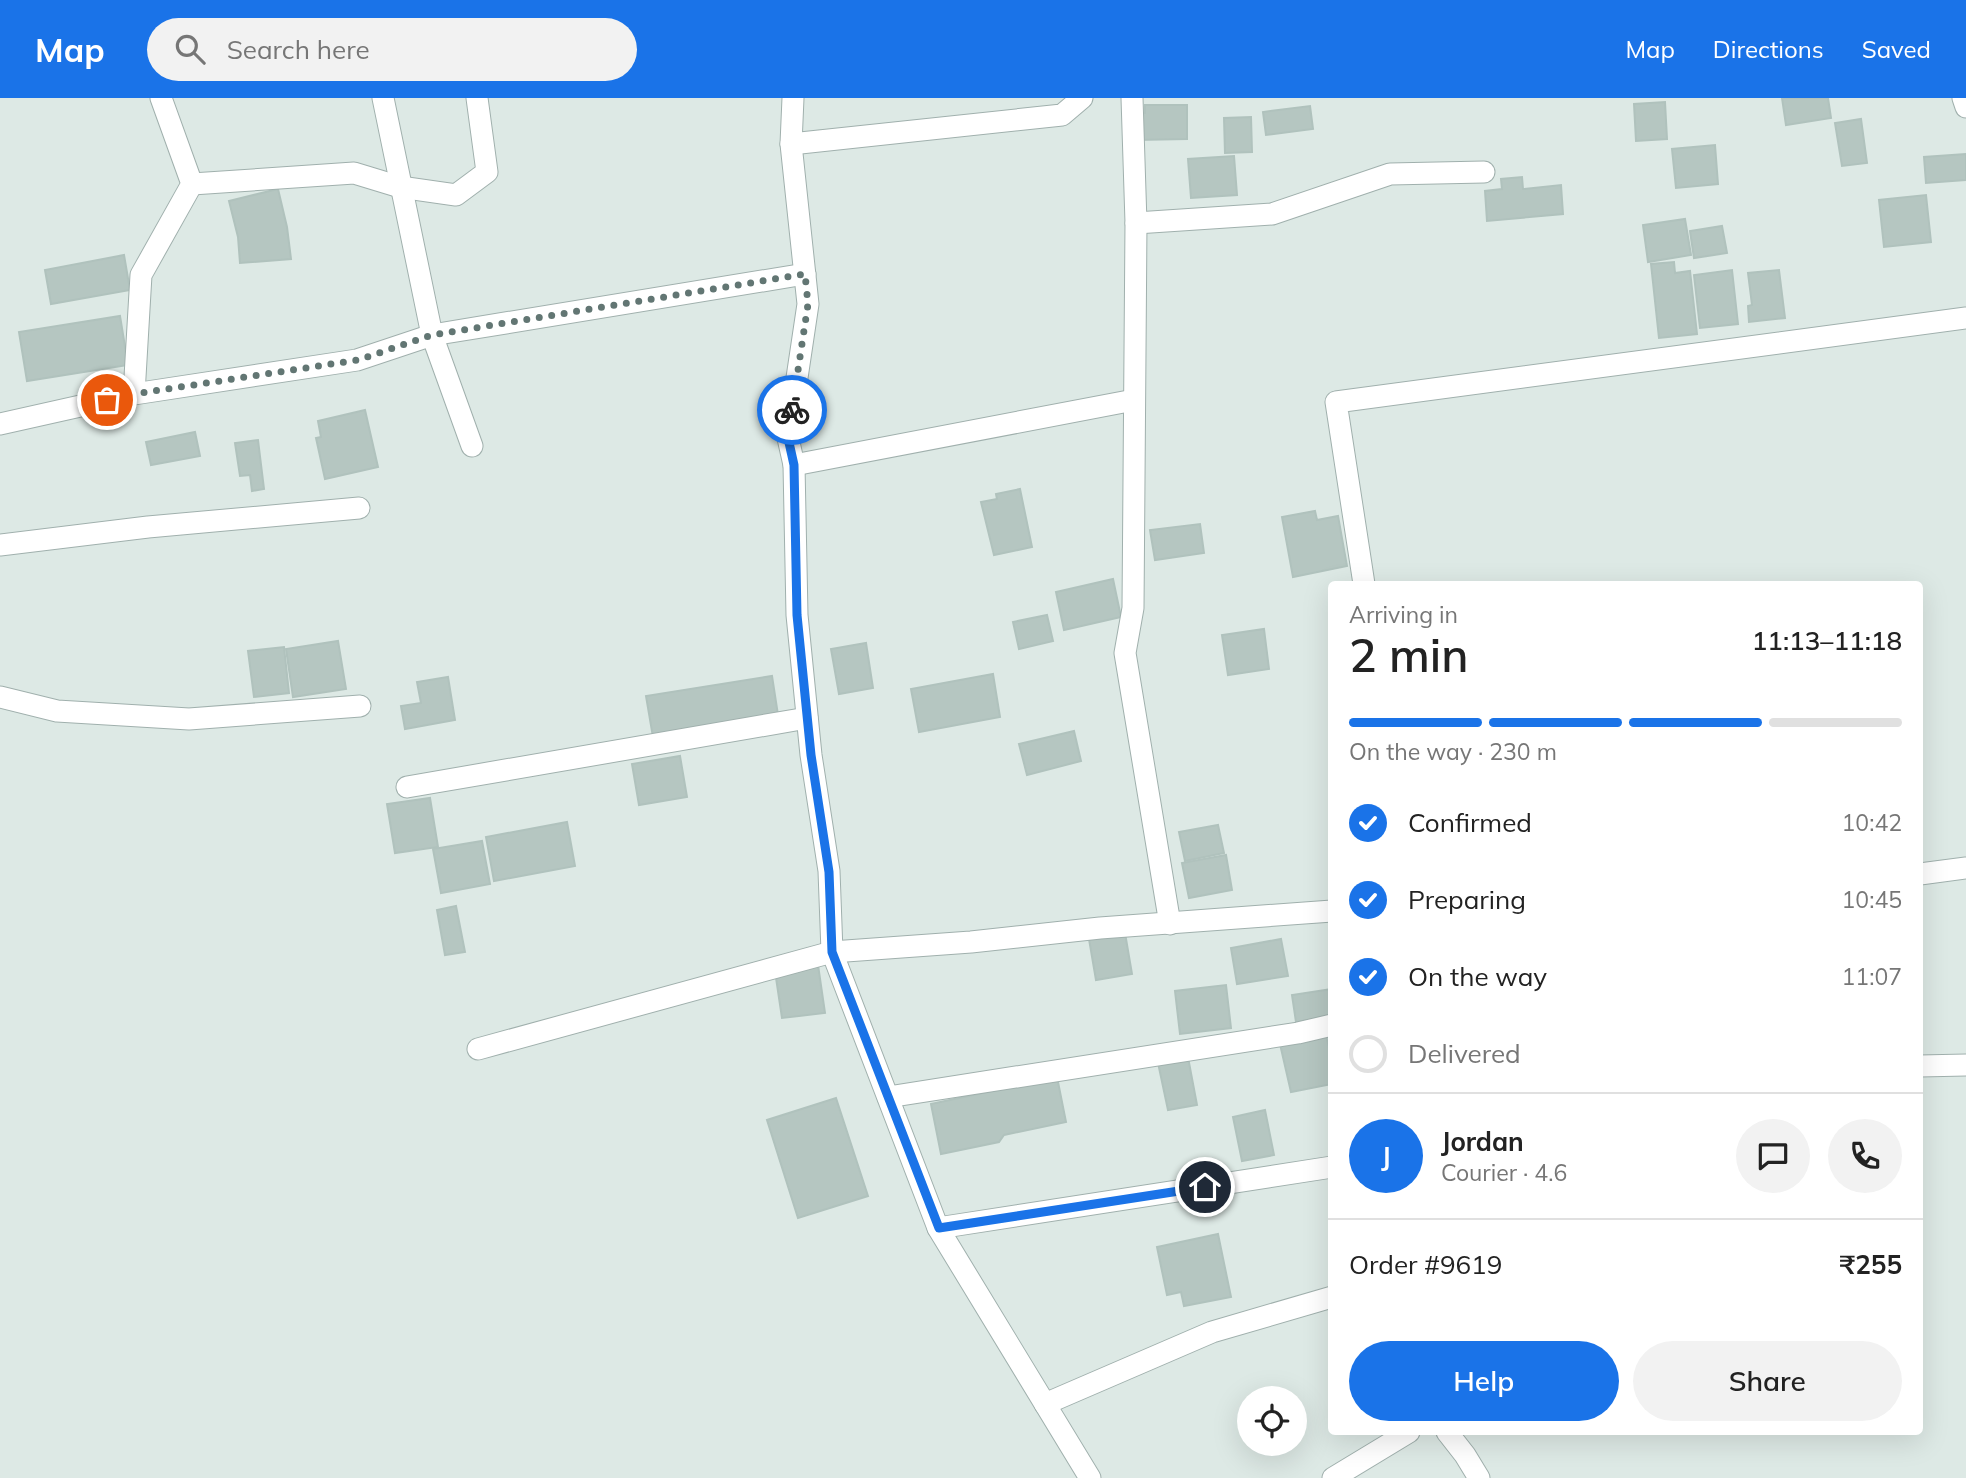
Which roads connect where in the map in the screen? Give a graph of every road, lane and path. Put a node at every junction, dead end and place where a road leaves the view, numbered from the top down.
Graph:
1 (161, 98) edge
2 (383, 98) edge
3 (477, 98) edge
4 (793, 98) edge
5 (1083, 98) edge
6 (1132, 98) edge
7 (1963, 98) edge
8 (1966, 107) edge
9 (791, 144) junction
10 (1484, 172) dead end
11 (192, 184) junction
12 (400, 187) junction
13 (1136, 223) junction
14 (805, 274) junction
15 (1966, 318) edge
16 (432, 335) junction
17 (134, 394) junction
18 (1134, 400) junction
19 (0, 424) edge
20 (472, 446) dead end
21 (794, 465) junction
22 (359, 508) dead end
23 (0, 545) edge
24 (1364, 581) edge
25 (0, 697) edge
26 (360, 706) dead end
27 (807, 718) junction
28 (407, 786) dead end
29 (1966, 868) edge
30 (1923, 874) edge
31 (1328, 911) edge
32 (1170, 923) junction
33 (832, 952) junction
34 (1328, 1026) edge
35 (478, 1049) dead end
36 (1966, 1065) edge
37 (1923, 1066) edge
38 (888, 1097) junction
39 (1328, 1168) edge
40 (939, 1228) junction
41 (1328, 1298) edge
42 (1045, 1404) junction
43 (1404, 1435) edge
44 (1449, 1435) edge
45 (1338, 1477) edge
46 (1090, 1478) edge
47 (1479, 1478) edge

1 - 11 street
2 - 12 street
3 - 12 street
4 - 9 street
5 - 9 street
6 - 13 street
7 - 8 street
9 - 14 street
10 - 13 street
11 - 12 street
11 - 17 street
12 - 16 street
13 - 18 street
14 - 16 street
14 - 21 street
15 - 24 street
16 - 17 street
16 - 20 street
17 - 19 street
18 - 21 street
18 - 32 street
21 - 27 street
22 - 23 street
25 - 26 street
27 - 28 street
27 - 33 street
29 - 30 street
31 - 32 street
32 - 33 street
33 - 35 street
33 - 38 street
34 - 38 street
36 - 37 street
38 - 40 street
39 - 40 street
40 - 42 street
41 - 42 street
42 - 46 street
43 - 45 street
44 - 47 street

